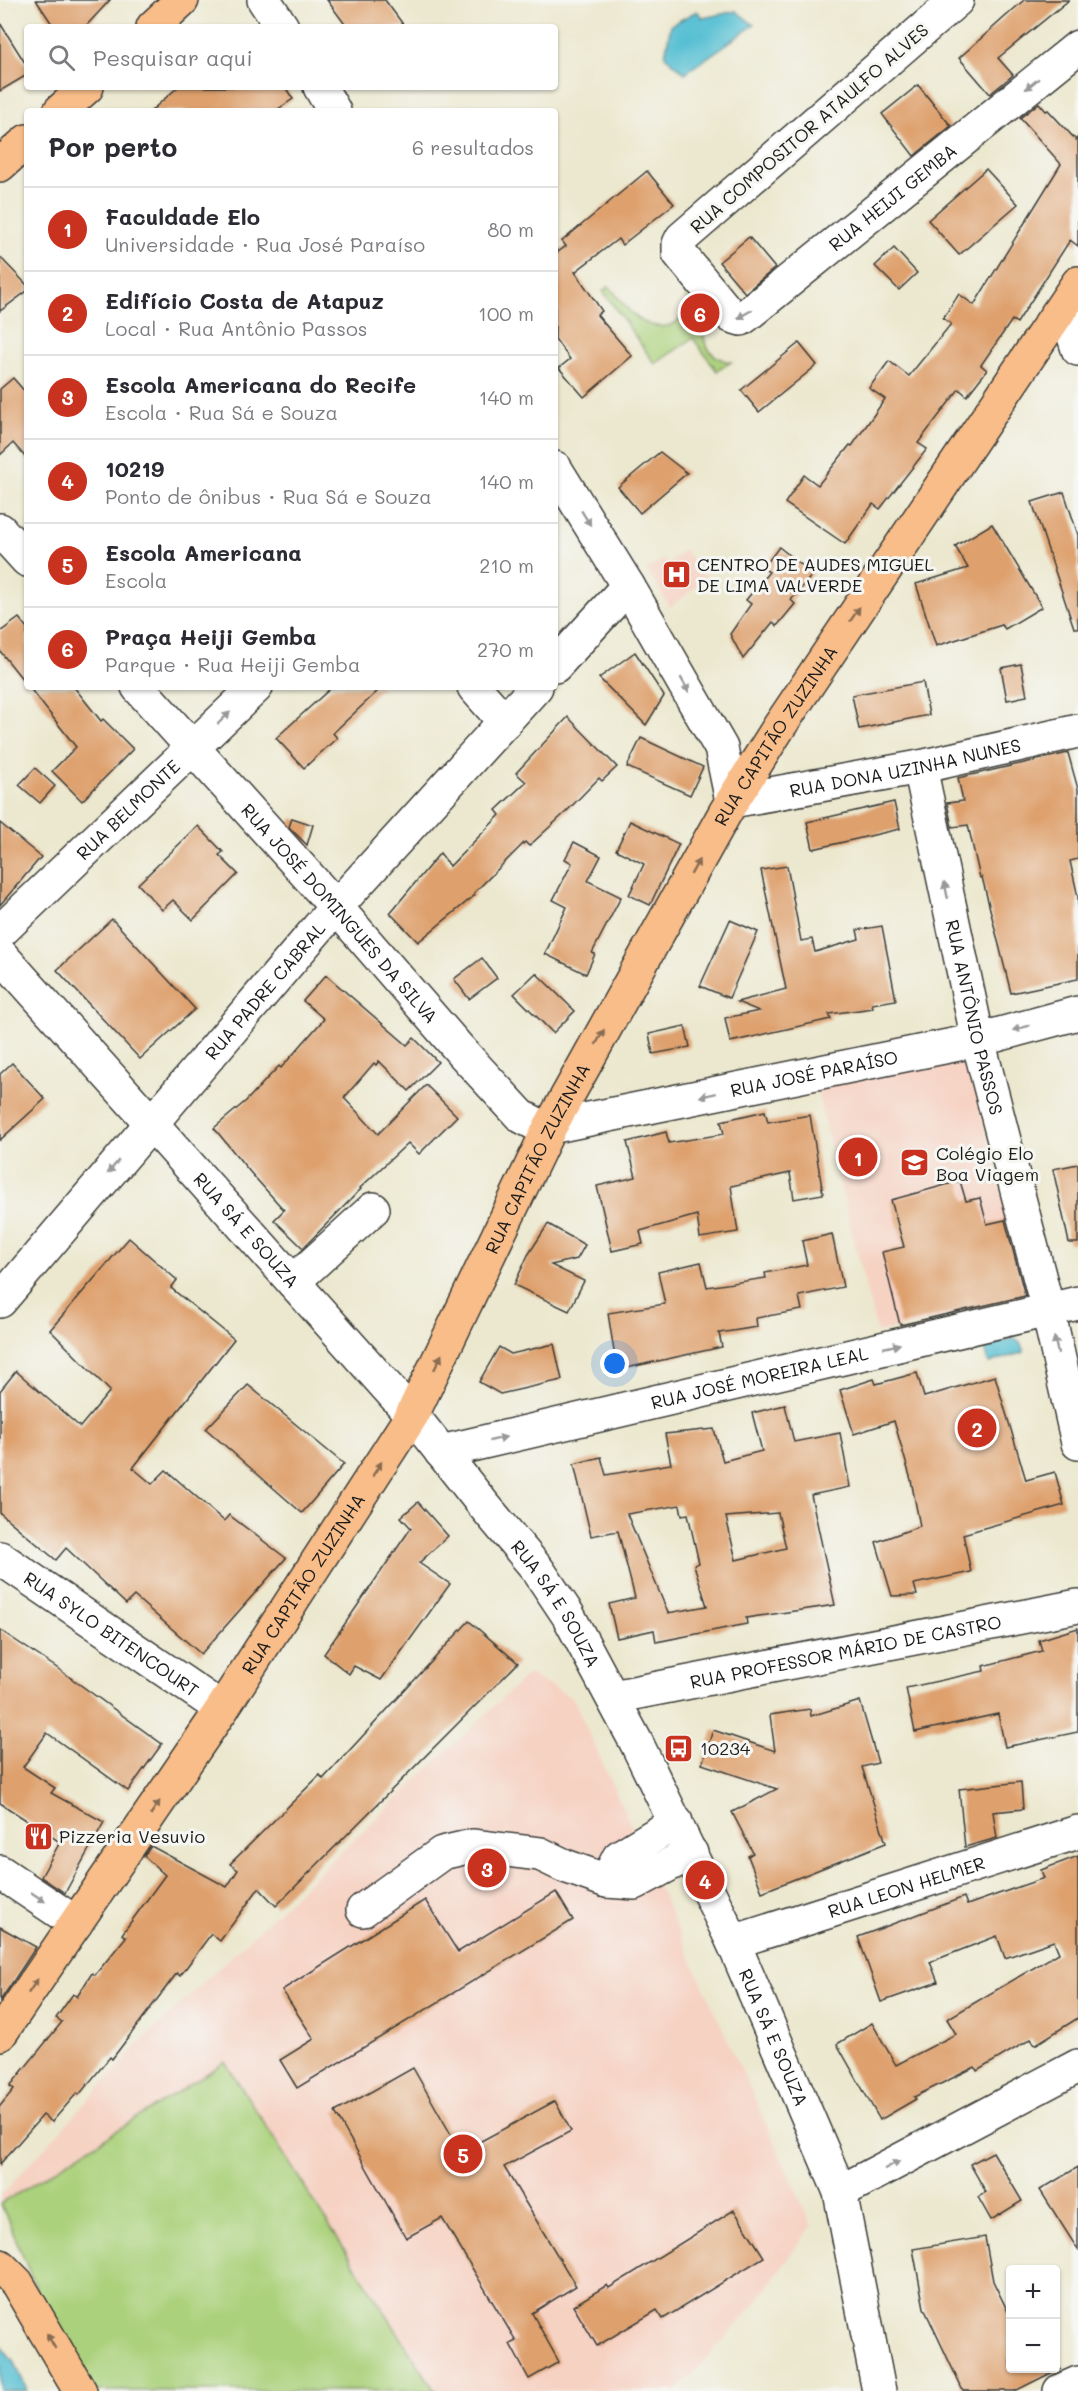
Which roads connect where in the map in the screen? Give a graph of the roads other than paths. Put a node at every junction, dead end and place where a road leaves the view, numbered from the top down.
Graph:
1 (182, 0) edge
2 (264, 0) edge
3 (957, 0) edge
4 (156, 24) edge
5 (280, 24) edge
6 (1078, 47) edge
7 (84, 90) edge
8 (322, 90) edge
9 (63, 108) edge
10 (332, 108) edge
11 (24, 144) edge
12 (0, 165) edge
13 (708, 291) joint
14 (1071, 294) edge
15 (1078, 349) edge
16 (558, 473) edge
17 (628, 586) junction
18 (558, 663) edge
19 (141, 690) edge
20 (253, 690) edge
21 (477, 690) edge
22 (533, 690) edge
23 (505, 722) junction
24 (1078, 730) edge
25 (192, 750) junction
26 (920, 767) junction
27 (732, 801) junction
28 (336, 907) junction
29 (0, 932) edge
30 (0, 954) edge
31 (1078, 1013) edge
32 (978, 1040) junction
33 (151, 1122) junction
34 (550, 1127) junction
35 (373, 1209) dead end
36 (293, 1282) junction
37 (0, 1301) edge
38 (1063, 1307) edge
39 (412, 1414) junction
40 (1078, 1443) edge
41 (441, 1452) junction
42 (0, 1558) edge
43 (1078, 1606) edge
44 (613, 1697) junction
45 (222, 1709) junction
46 (676, 1822) junction
47 (1078, 1832) edge
48 (677, 1860) junction
49 (0, 1872) edge
50 (607, 1881) junction
51 (363, 1910) dead end
52 (76, 1923) junction
53 (733, 1942) junction
54 (0, 2034) edge
55 (1078, 2066) edge
56 (840, 2192) junction
57 (0, 2266) edge
58 (1078, 2383) edge
59 (81, 2391) edge
60 (879, 2391) edge
61 (1060, 2391) edge

1 - 4 main road
2 - 5 street
3 - 13 street, RUA COMPOSITOR ATAULFO ALVES
6 -> 13 street, RUA HEIJI GEMBA
7 - 9 main road
8 - 10 street
11 - 12 main road
14 - 15 street
27 -> 14 main road, RUA CAPITÃO ZUZINHA
16 -> 17 street
17 - 18 street
17 -> 27 street
19 - 25 street, RUA JOSÉ DOMINGUES DA SILVA
25 -> 20 street, RUA BELMONTE
21 - 23 street
22 - 23 street, RUA PADRE CABRAL
23 - 28 street, RUA PADRE CABRAL
24 - 26 street, RUA DONA UZINHA NUNES
25 - 28 street, RUA JOSÉ DOMINGUES DA SILVA
25 - 29 street, RUA BELMONTE
26 - 27 street, RUA DONA UZINHA NUNES
32 -> 26 street, RUA ANTÔNIO PASSOS
34 -> 27 main road, RUA CAPITÃO ZUZINHA
28 - 33 street, RUA PADRE CABRAL
28 - 34 street, RUA JOSÉ DOMINGUES DA SILVA
30 - 33 street, RUA SÁ E SOUZA
31 -> 32 street, RUA JOSÉ PARAÍSO
32 -> 34 street, RUA JOSÉ PARAÍSO
32 - 38 street, RUA ANTÔNIO PASSOS
33 - 36 street, RUA SÁ E SOUZA
33 -> 37 street, RUA PADRE CABRAL
39 -> 34 main road, RUA CAPITÃO ZUZINHA
35 - 36 street
36 - 39 street, RUA SÁ E SOUZA
40 -> 38 street, RUA ANTÔNIO PASSOS
41 -> 38 street, RUA JOSÉ MOREIRA LEAL
39 - 41 street, RUA SÁ E SOUZA
45 -> 39 main road, RUA CAPITÃO ZUZINHA
41 - 44 street, RUA SÁ E SOUZA
42 - 45 street, RUA SYLO BITENCOURT
43 - 44 street, RUA PROFESSOR MÁRIO DE CASTRO
44 - 46 street, RUA SÁ E SOUZA
52 -> 45 main road, RUA CAPITÃO ZUZINHA
46 - 48 street, RUA SÁ E SOUZA
46 - 50 street
47 - 53 street, RUA LEON HELMER
48 - 50 street
48 - 53 street, RUA SÁ E SOUZA
49 -> 52 street
50 - 51 street
54 -> 52 main road, RUA CAPITÃO ZUZINHA
53 - 56 street, RUA SÁ E SOUZA
56 -> 55 street
56 - 60 street, RUA SÁ E SOUZA
59 -> 57 main road
58 - 61 street

